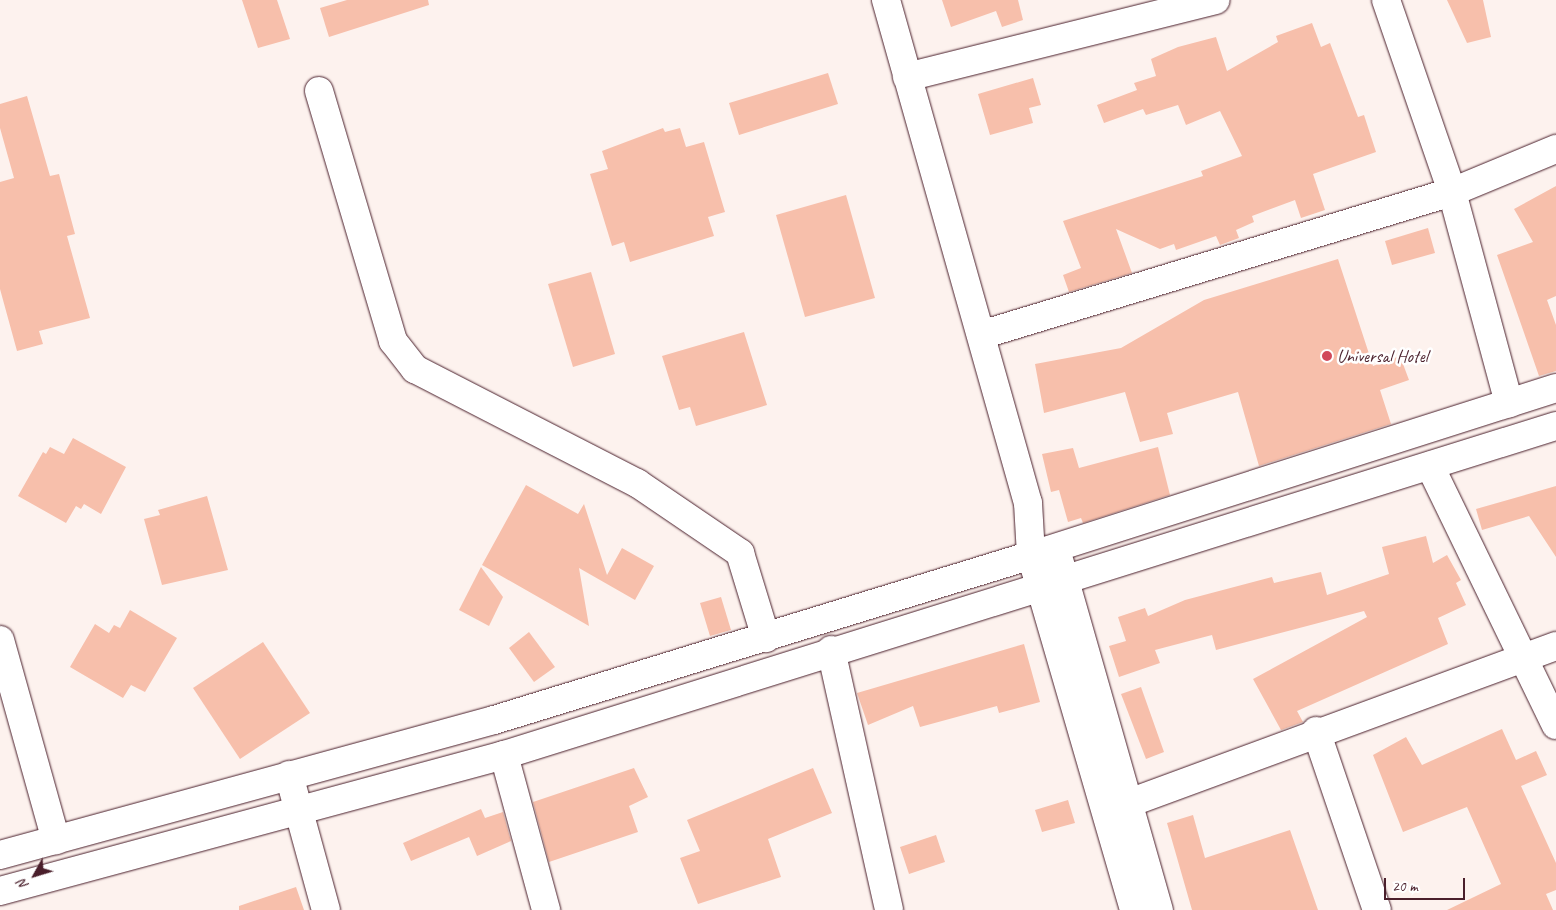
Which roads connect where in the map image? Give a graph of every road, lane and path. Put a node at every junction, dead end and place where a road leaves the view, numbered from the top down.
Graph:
1 (886, 0) edge
2 (1216, 0) edge
3 (1386, 0) edge
4 (907, 77) junction
5 (319, 91) dead end
6 (1556, 149) edge
7 (1452, 192) junction
8 (981, 336) junction
9 (1556, 388) edge
10 (1509, 403) junction
11 (1556, 426) edge
12 (1430, 466) junction
13 (1043, 552) junction
14 (1066, 581) junction
15 (1040, 588) junction
16 (766, 638) junction
17 (0, 640) edge
18 (1556, 646) edge
19 (832, 650) junction
20 (1522, 656) junction
21 (1556, 725) edge
22 (1316, 731) junction
23 (504, 755) junction
24 (289, 775) junction
25 (1129, 804) junction
26 (299, 810) junction
27 (56, 840) junction
28 (0, 856) edge
29 (0, 892) edge
30 (326, 910) edge
31 (546, 910) edge
32 (889, 910) edge
33 (1134, 910) edge
34 (1159, 910) edge
35 (1377, 910) edge

1 - 4 main road
2 - 4 main road
3 - 7 main road
4 - 8 main road
5 - 16 main road
6 - 7 main road
7 - 8 main road
7 - 10 main road
8 - 13 main road
9 - 10 main road
10 - 13 main road
11 - 12 main road
12 - 14 main road
12 - 20 main road
13 - 14 main road
13 - 15 main road
13 - 16 main road
14 - 15 main road
14 - 25 main road
15 - 19 main road
15 - 33 main road
16 - 24 main road
17 - 27 main road
18 - 20 main road
19 - 23 main road
19 - 32 main road
20 - 21 main road
20 - 22 main road
22 - 25 main road
22 - 35 main road
23 - 26 main road
23 - 31 main road
24 - 26 main road
24 - 27 main road
25 - 34 main road
26 - 29 main road
26 - 30 main road
27 - 28 main road

